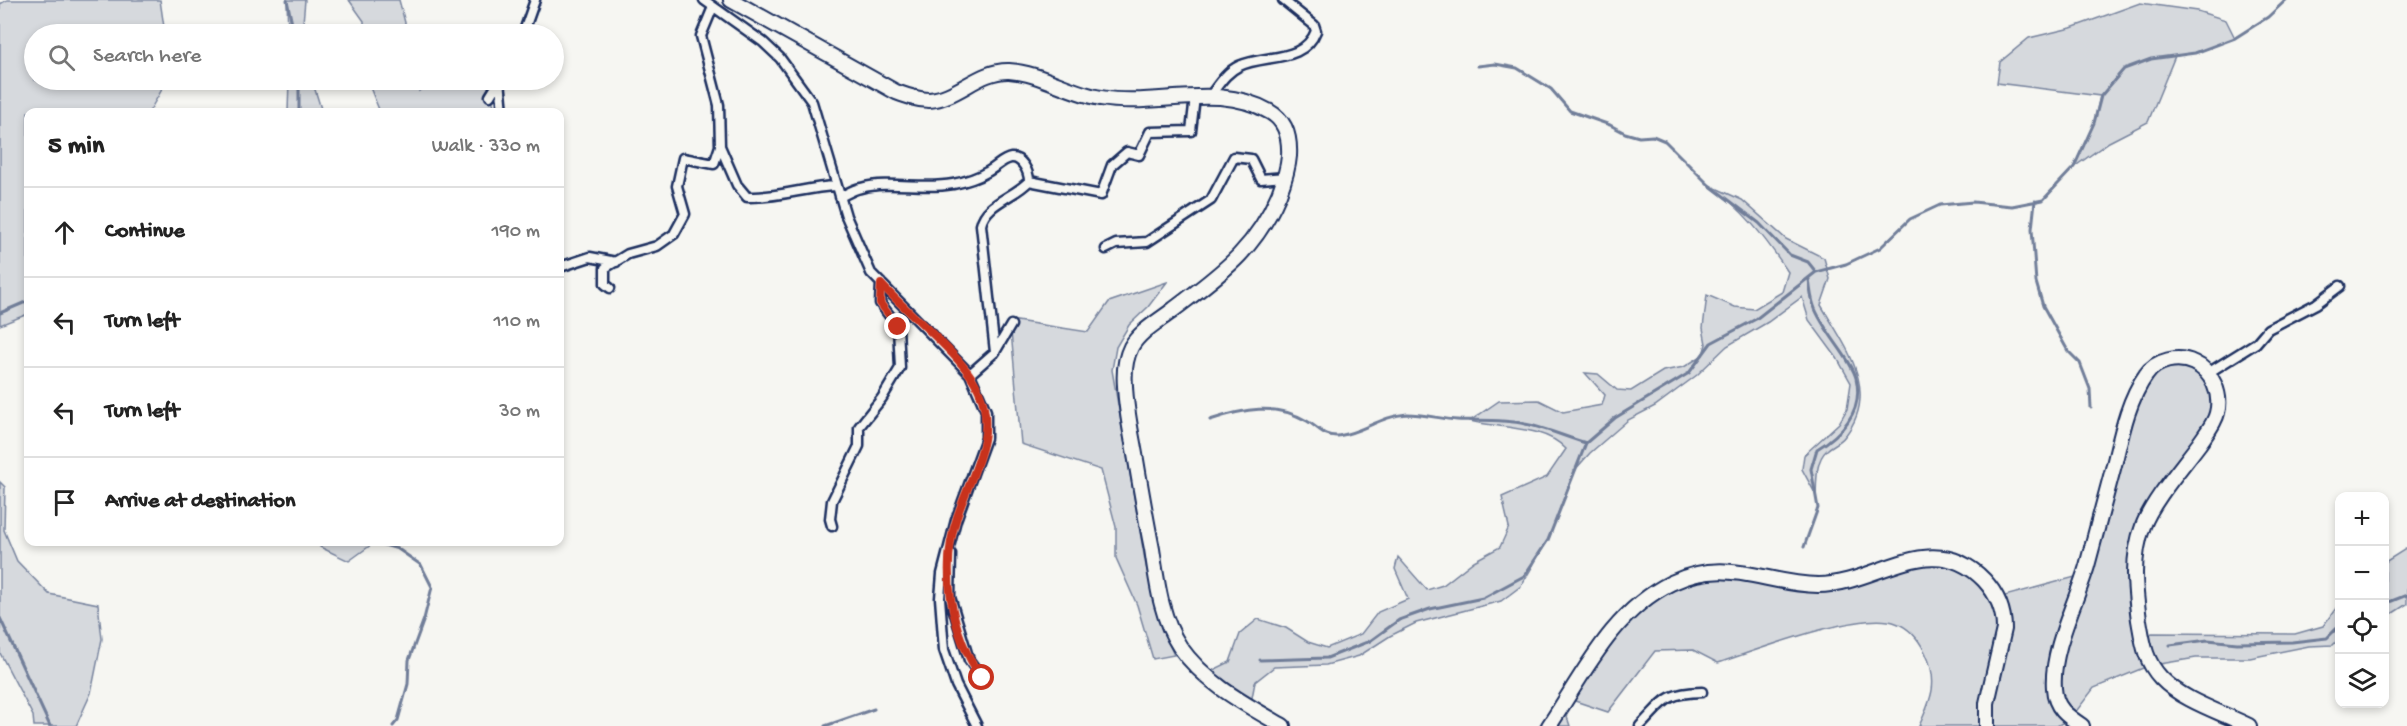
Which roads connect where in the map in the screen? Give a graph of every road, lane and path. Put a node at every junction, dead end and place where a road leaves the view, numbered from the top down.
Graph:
1 (535, 0) edge
2 (704, 0) edge
3 (731, 0) edge
4 (1283, 0) edge
5 (713, 7) junction
6 (527, 24) edge
7 (494, 90) edge
8 (501, 90) edge
9 (490, 96) dead end
10 (1210, 96) junction
11 (1195, 97) junction
12 (503, 108) edge
13 (720, 146) junction
14 (1286, 177) junction
15 (1029, 181) junction
16 (836, 186) junction
17 (840, 197) junction
18 (1106, 249) dead end
19 (616, 262) junction
20 (564, 266) edge
21 (881, 284) junction
22 (2340, 286) dead end
23 (610, 288) dead end
24 (1011, 325) dead end
25 (995, 352) junction
26 (2208, 373) junction
27 (970, 374) junction
28 (832, 526) dead end
29 (951, 545) junction
30 (982, 678) dead end
31 (1702, 693) dead end
32 (977, 726) edge
33 (1283, 726) edge
34 (1549, 726) edge
35 (1640, 726) edge
36 (1987, 726) edge
37 (2082, 726) edge
38 (2249, 726) edge

1 - 6 street
2 - 5 street
3 - 11 highway
4 - 10 street
5 - 13 street
5 - 16 street
7 - 9 street
8 - 12 street
10 - 11 highway
10 - 14 highway
11 - 15 street
13 - 16 street
13 - 19 street
14 - 18 street
14 - 33 highway
15 - 17 street
15 - 25 street
16 - 17 street
17 - 21 street
19 - 20 street
19 - 23 street
21 - 27 street
21 - 28 street
22 - 26 street
24 - 25 street
25 - 27 street
26 - 37 highway
26 - 38 highway
27 - 29 street
29 - 30 street
29 - 32 street
31 - 35 street
34 - 36 highway

